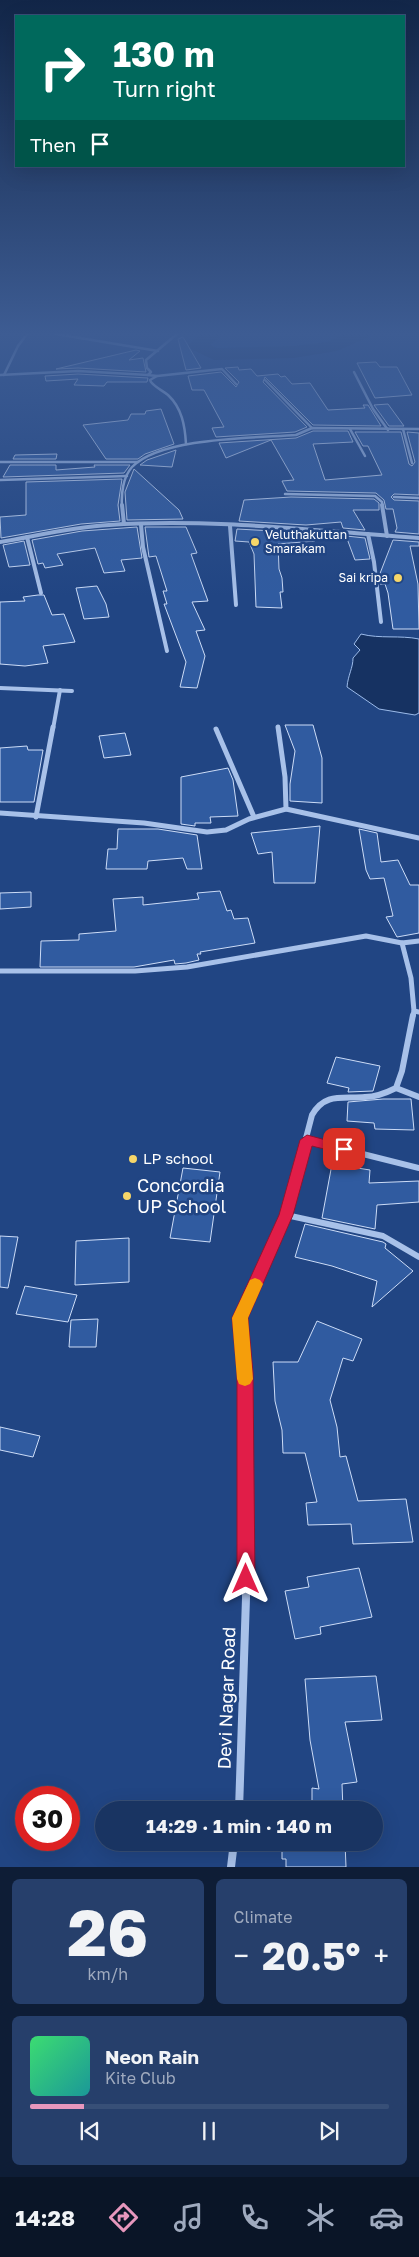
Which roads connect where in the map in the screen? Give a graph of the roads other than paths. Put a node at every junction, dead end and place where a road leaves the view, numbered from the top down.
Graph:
1 (184, 421) edge
2 (305, 421) edge
3 (383, 421) edge
4 (312, 428) junction
5 (403, 429) junction
6 (419, 429) edge
7 (350, 430) junction
8 (388, 430) junction
9 (186, 444) junction
10 (365, 456) dead end
11 (0, 462) edge
12 (139, 462) junction
13 (412, 463) dead end
14 (127, 476) junction
15 (0, 480) edge
16 (286, 494) dead end
17 (394, 497) dead end
18 (419, 498) edge
19 (124, 524) junction
20 (142, 525) junction
21 (230, 526) junction
22 (368, 534) junction
23 (387, 536) junction
24 (27, 537) junction
25 (419, 538) edge
26 (0, 542) edge
27 (42, 593) dead end
28 (236, 605) dead end
29 (381, 622) dead end
30 (167, 651) dead end
31 (0, 688) edge
32 (60, 690) junction
33 (72, 691) dead end
34 (278, 727) dead end
35 (216, 729) dead end
36 (286, 809) junction
37 (0, 813) edge
38 (36, 817) junction
39 (254, 817) junction
40 (419, 838) edge
41 (419, 941) edge
42 (402, 943) junction
43 (0, 971) edge
44 (416, 1011) edge
45 (396, 1088) junction
46 (419, 1097) edge
47 (307, 1140) junction
48 (419, 1168) edge
49 (286, 1215) junction
50 (419, 1257) edge
51 (239, 1801) edge
52 (233, 1851) edge
53 (231, 1867) edge

1 - 9 street
2 - 4 street
3 - 8 street
4 - 7 street
4 - 9 street
5 - 6 street
5 - 8 street
5 - 13 street
7 - 8 street
7 - 10 street
9 - 12 street
11 - 12 street
12 - 14 street
14 - 15 street
14 - 19 street
16 - 23 street
17 - 18 street
19 - 20 street
19 - 24 street
20 - 21 street
20 - 30 street
21 - 22 street
21 - 28 street
22 - 23 street
22 - 29 street
23 - 25 street
24 - 26 street
24 - 27 street
31 - 32 street
32 - 33 street
32 - 38 street
34 - 36 street
35 - 39 street
36 - 39 street
36 - 40 street
37 - 38 street
38 - 39 street
41 - 42 street
42 - 43 street
42 - 44 street
44 - 45 street
45 - 46 street
45 - 47 street, Devi Nagar Road
47 - 48 street
47 - 49 street, Devi Nagar Road
49 - 50 street
49 - 51 street, Devi Nagar Road
52 - 53 street

